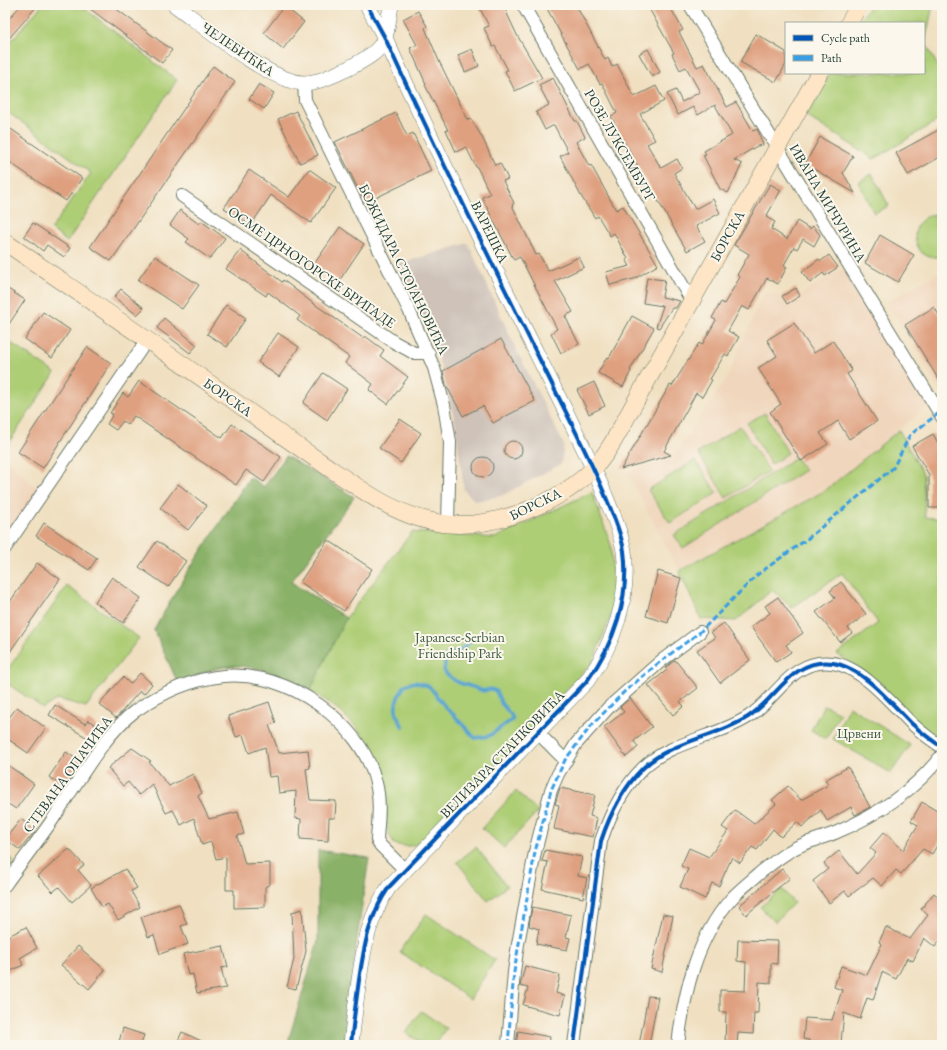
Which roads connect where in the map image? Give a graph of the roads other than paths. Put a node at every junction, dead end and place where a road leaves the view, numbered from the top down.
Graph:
1 (175, 5) edge
2 (368, 5) edge
3 (391, 5) edge
4 (523, 5) edge
5 (690, 5) edge
6 (859, 5) edge
7 (849, 22) edge
8 (386, 38) junction
9 (818, 74) edge
10 (304, 83) junction
11 (776, 147) junction
12 (182, 196) dead end
13 (5, 242) edge
14 (691, 300) junction
15 (147, 340) junction
16 (429, 353) junction
17 (942, 418) edge
18 (593, 468) junction
19 (448, 524) junction
20 (5, 548) edge
21 (700, 632) dead end
22 (537, 732) junction
23 (942, 747) edge
24 (942, 755) edge
25 (565, 760) junction
26 (405, 870) junction
27 (5, 885) edge
28 (351, 1045) edge
29 (508, 1045) edge
30 (574, 1045) edge
31 (678, 1045) edge

1 - 10 street, ЧЕЛЕБИЋКА
2 - 8 street, ВАРЕШКА
3 - 8 street
4 - 14 street, РОЗЕ ЛУКСЕМБУРГ
5 - 11 street, ИВАНА МИЧУРИНА
6 - 7 main road
8 - 10 street, ЧЕЛЕБИЋКА
8 - 18 street, ВАРЕШКА
9 - 11 main road, БОРСКА
10 - 16 street, БОЖИДАРА СТОЈАНОВИЋА
11 - 14 main road, БОРСКА
11 - 17 street, ИВАНА МИЧУРИНА
12 - 16 street, ОСМЕ ЦРНОГОРСКЕ БРИГАДЕ
13 - 15 main road, БОРСКА
14 - 18 main road, БОРСКА
15 - 19 main road, БОРСКА
15 - 20 street
16 - 19 street, БОЖИДАРА СТОЈАНОВИЋА
18 - 19 main road, БОРСКА
18 - 22 street, ВЕЛИЗАРА СТАНКОВИЋА
21 - 25 street
22 - 25 street
22 - 26 street, ВЕЛИЗАРА СТАНКОВИЋА
23 - 30 street
24 - 31 street
25 - 29 street
26 - 27 street, СТЕВАНА ОПАЧИЋА
26 - 28 street, ВЕЛИЗАРА СТАНКОВИЋА

